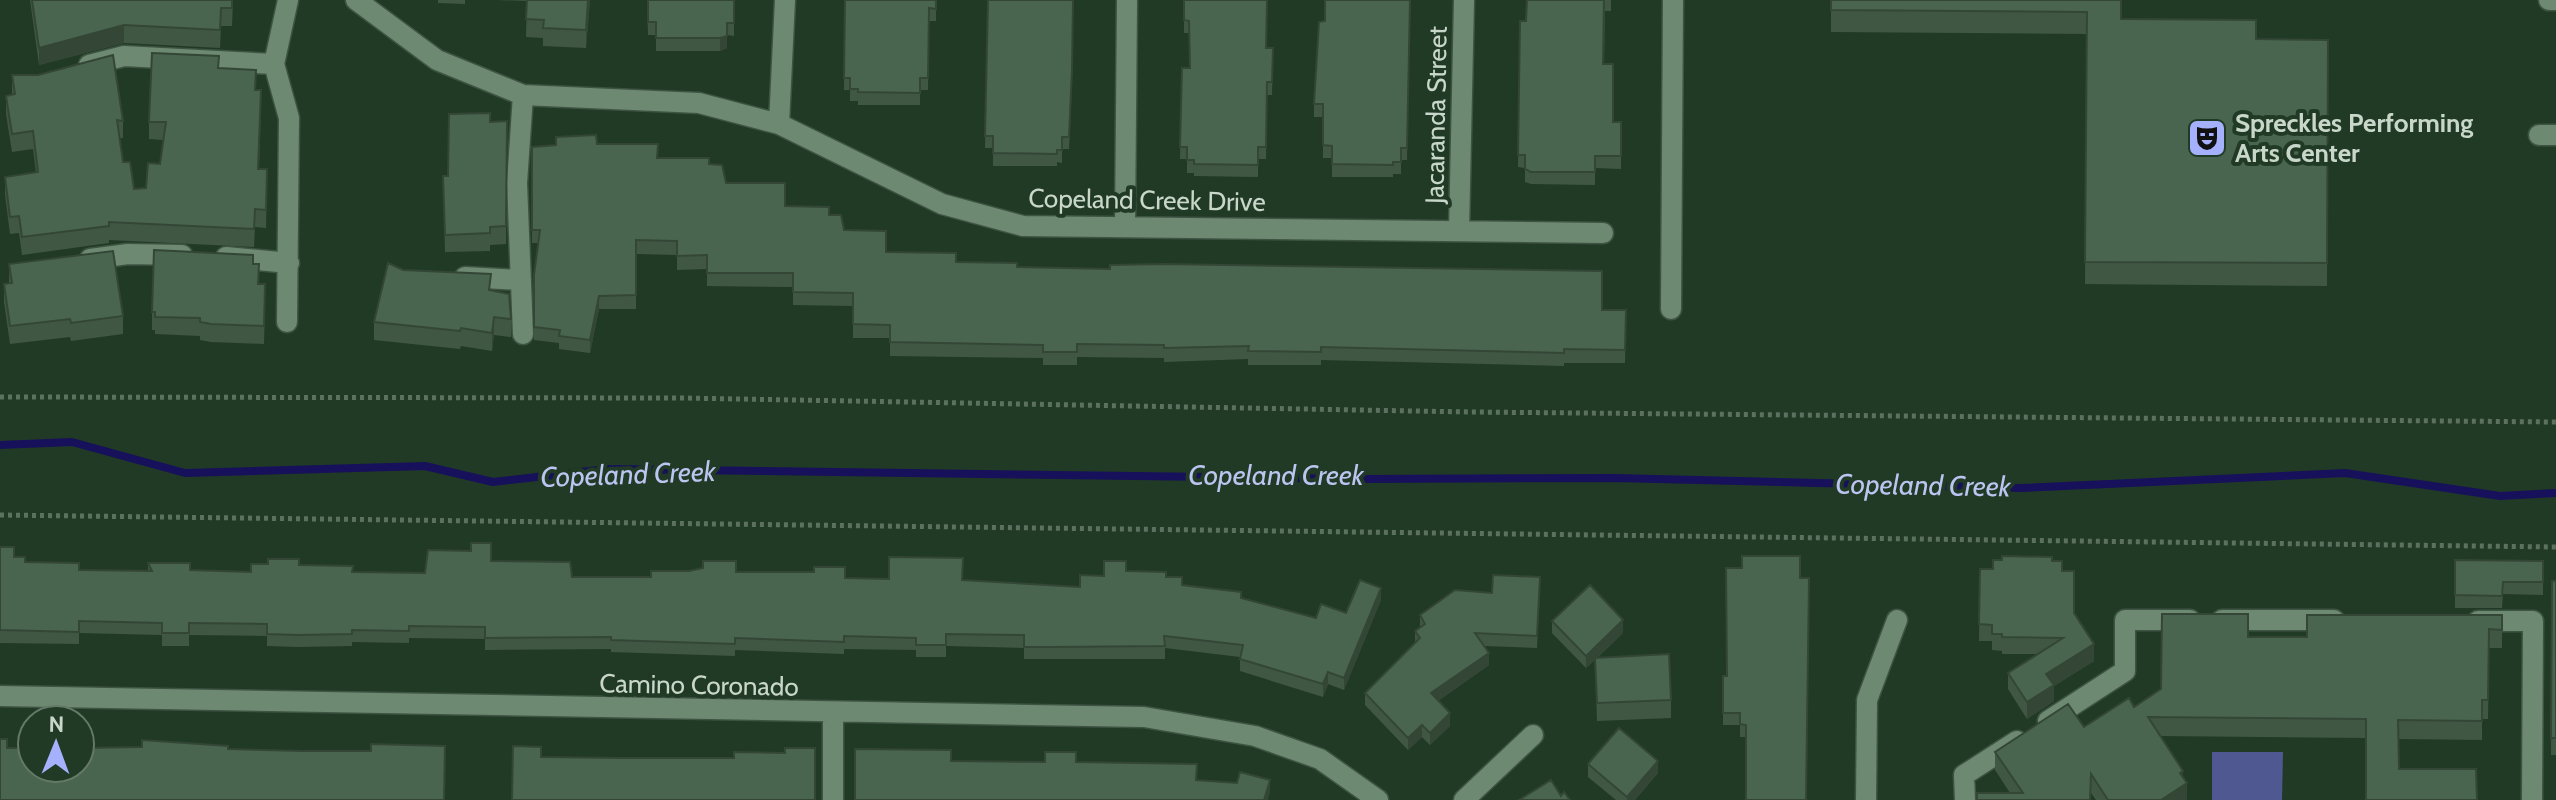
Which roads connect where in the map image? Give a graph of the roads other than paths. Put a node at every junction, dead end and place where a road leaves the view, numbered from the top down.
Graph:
1 (288, 0) edge
2 (356, 0) edge
3 (785, 0) edge
4 (1127, 0) edge
5 (1464, 0) edge
6 (1673, 0) edge
7 (2549, 0) edge
8 (2556, 0) edge
9 (274, 64) junction
10 (65, 72) edge
11 (523, 95) junction
12 (779, 124) junction
13 (1125, 226) junction
14 (1459, 231) junction
15 (1603, 233) dead end
16 (71, 261) edge
17 (289, 263) junction
18 (448, 276) edge
19 (521, 280) junction
20 (1671, 309) dead end
21 (287, 322) dead end
22 (523, 334) dead end
23 (1897, 620) dead end
24 (2360, 620) edge
25 (2455, 621) edge
26 (0, 696) edge
27 (833, 713) junction
28 (1533, 735) dead end
29 (833, 800) edge
30 (1378, 800) edge
31 (1464, 800) edge
32 (1866, 800) edge
33 (1965, 800) edge
34 (2532, 800) edge

1 - 9 street
2 - 11 street, Copeland Creek Drive
3 - 12 street
4 - 13 street
5 - 14 street, Jacaranda Street
6 - 20 street
7 - 8 street
9 - 10 street
9 - 17 street
11 - 12 street, Copeland Creek Drive
11 - 19 street
12 - 13 street, Copeland Creek Drive
13 - 14 street, Copeland Creek Drive
14 - 15 street, Copeland Creek Drive
16 - 17 street
17 - 21 street
18 - 19 street
19 - 22 street
23 - 32 street
24 - 33 street
25 - 34 street
26 - 27 street, Camino Coronado
27 - 29 street
27 - 30 street, Camino Coronado
28 - 31 street

